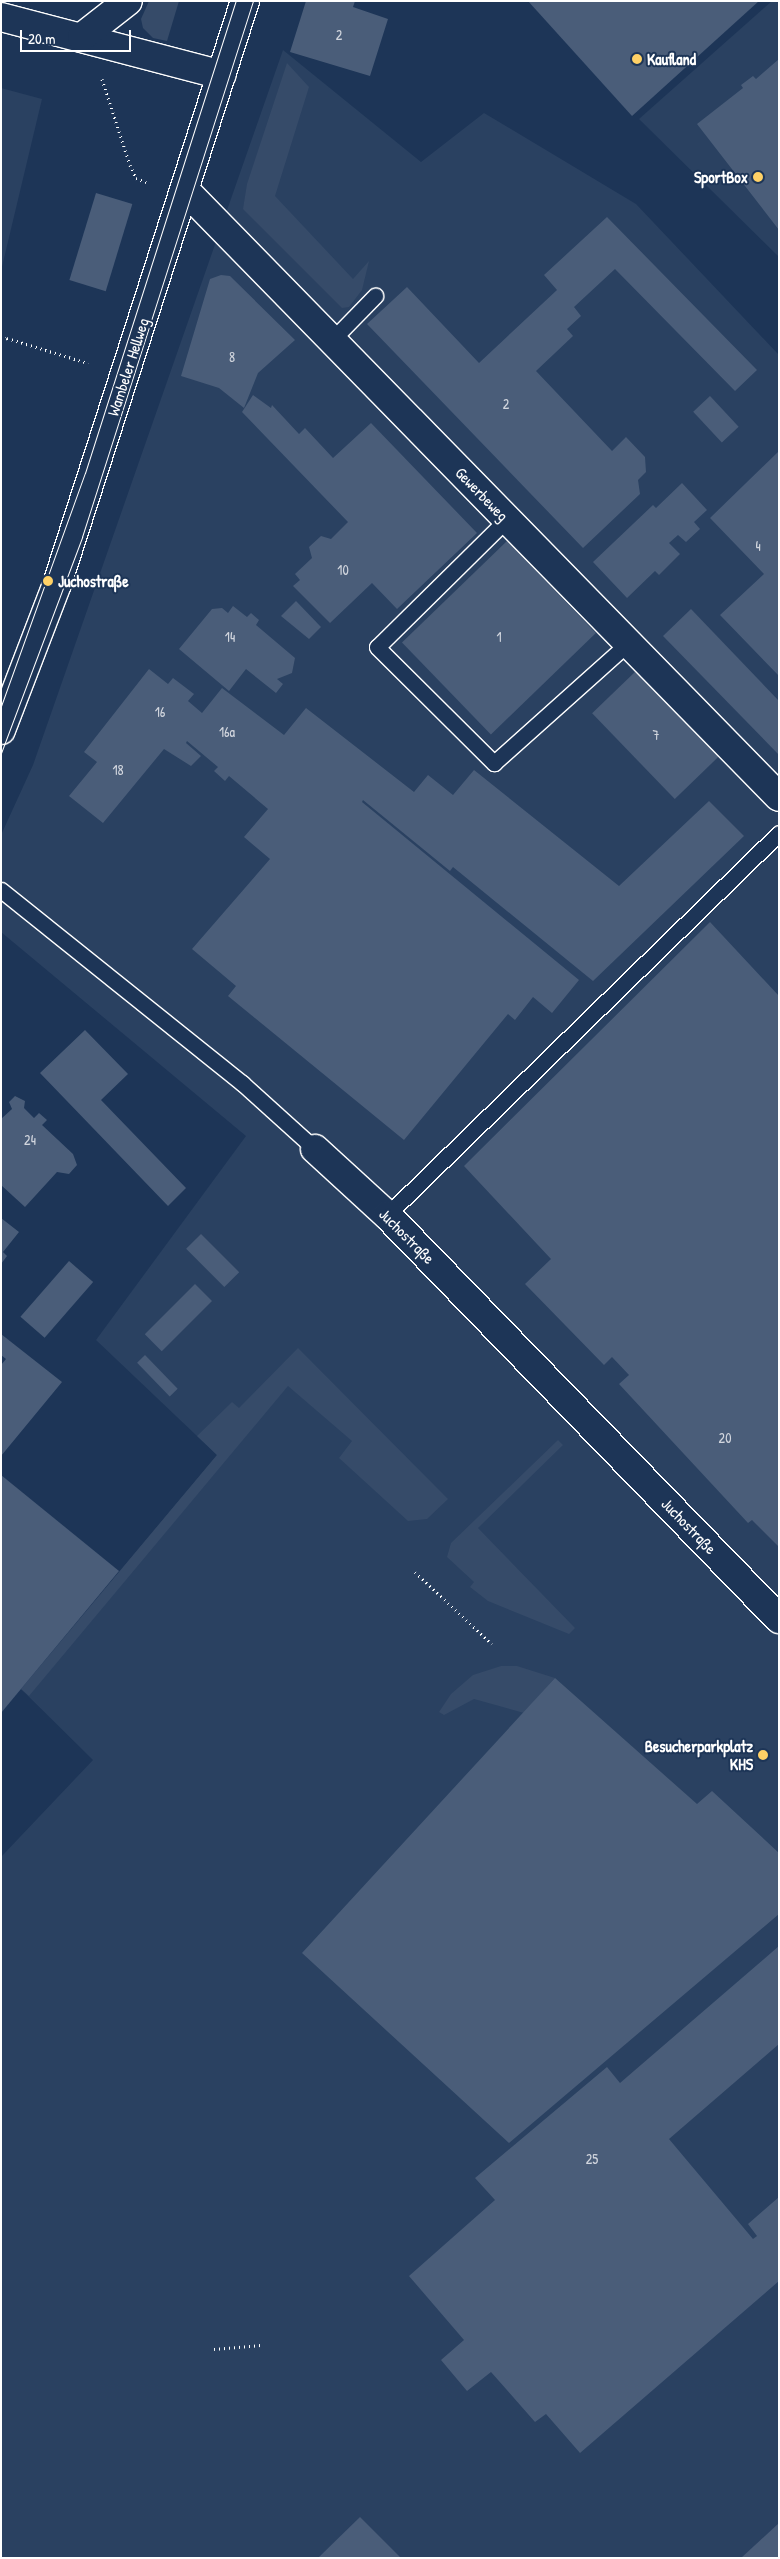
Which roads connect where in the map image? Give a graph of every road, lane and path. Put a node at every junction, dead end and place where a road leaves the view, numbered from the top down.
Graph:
1 (128, 1) edge
2 (245, 1) edge
3 (1, 17) edge
4 (82, 37) junction
5 (97, 71) dead end
6 (222, 75) junction
7 (146, 182) dead end
8 (185, 190) junction
9 (375, 296) dead end
10 (1, 340) edge
11 (332, 340) junction
12 (88, 363) dead end
13 (507, 519) junction
14 (628, 642) junction
15 (1, 730) edge
16 (779, 797) edge
17 (779, 833) edge
18 (1, 890) edge
19 (315, 1149) joint
20 (386, 1215) junction
21 (415, 1572) dead end
22 (779, 1618) edge
23 (492, 1644) dead end
24 (261, 2345) dead end
25 (214, 2349) dead end

1 - 4 street
2 - 6 street, Wambeler Hellweg
3 - 4 street
4 - 6 street
5 - 7 path
6 - 8 street, Wambeler Hellweg
8 - 11 street, Gewerbeweg
8 - 15 street, Wambeler Hellweg
9 - 11 lane
10 - 12 path
11 - 13 street, Gewerbeweg
13 - 14 street, Gewerbeweg
13 - 14 lane
14 - 16 street, Gewerbeweg
17 - 20 lane
18 - 19 lane, Juchostraße
19 - 20 street, Juchostraße
20 - 22 street, Juchostraße
21 - 23 path
24 - 25 path

